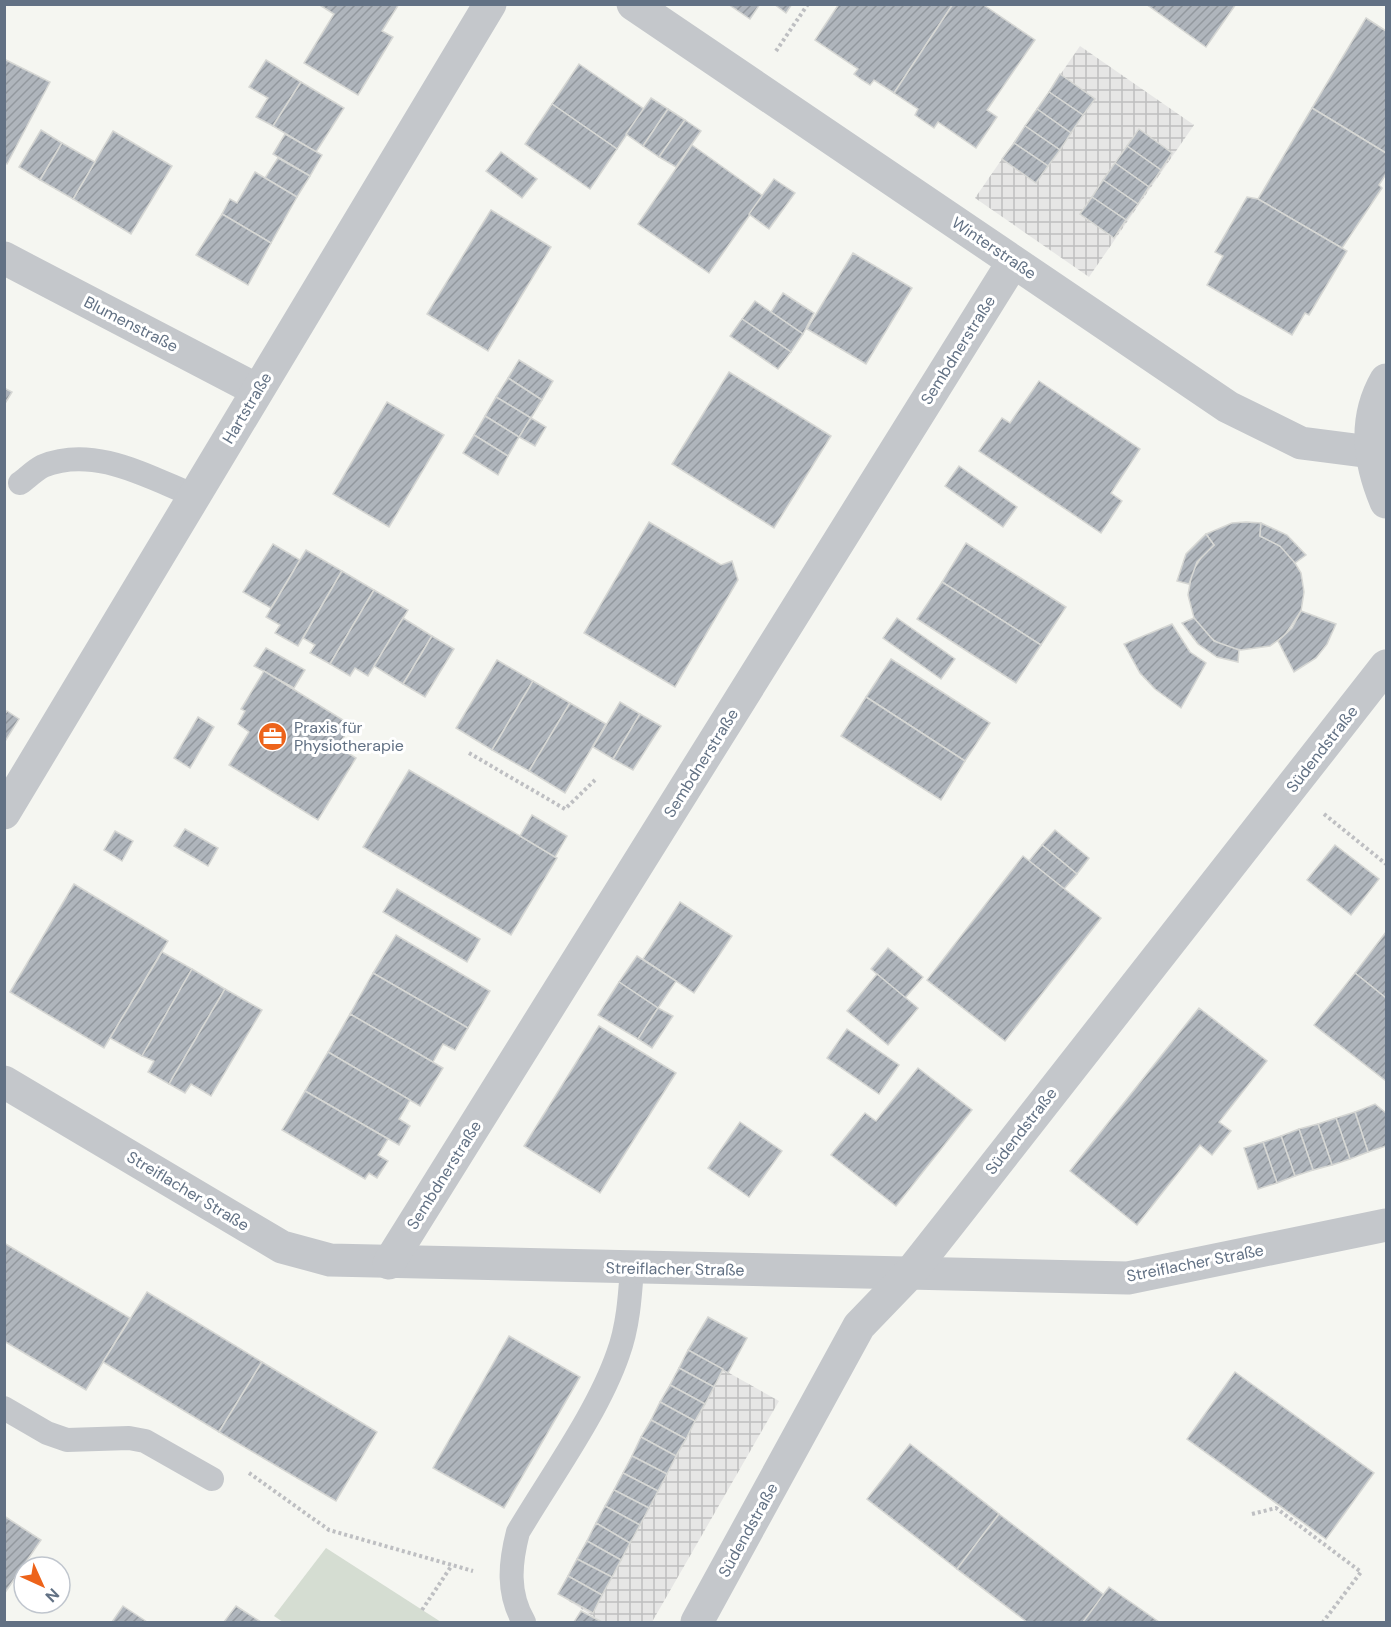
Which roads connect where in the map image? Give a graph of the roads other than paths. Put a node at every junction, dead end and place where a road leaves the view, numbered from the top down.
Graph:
1 (490, 4) edge
2 (633, 4) edge
3 (4, 258) edge
4 (1013, 262) junction
5 (1386, 380) edge
6 (257, 390) junction
7 (1371, 452) junction
8 (20, 483) dead end
9 (195, 495) junction
10 (1386, 502) edge
11 (1386, 666) edge
12 (4, 813) edge
13 (4, 1082) edge
14 (1386, 1225) edge
15 (389, 1263) junction
16 (632, 1268) junction
17 (911, 1272) junction
18 (4, 1408) edge
19 (212, 1479) road end
20 (524, 1623) edge
21 (697, 1623) edge

1 - 6 street, Hartstraße
2 - 4 street, Winterstraße
3 - 6 street, Blumenstraße
4 - 7 street, Winterstraße
4 - 15 street, Sembdnerstraße
5 - 7 street
6 - 9 street, Hartstraße
7 - 10 street
8 - 9 lane
9 - 12 street, Hartstraße
11 - 17 street, Südendstraße
13 - 15 street, Streiflacher Straße
14 - 17 street, Streiflacher Straße
15 - 16 street, Streiflacher Straße
16 - 17 street, Streiflacher Straße
16 - 20 lane
17 - 21 street, Südendstraße
18 - 19 lane

